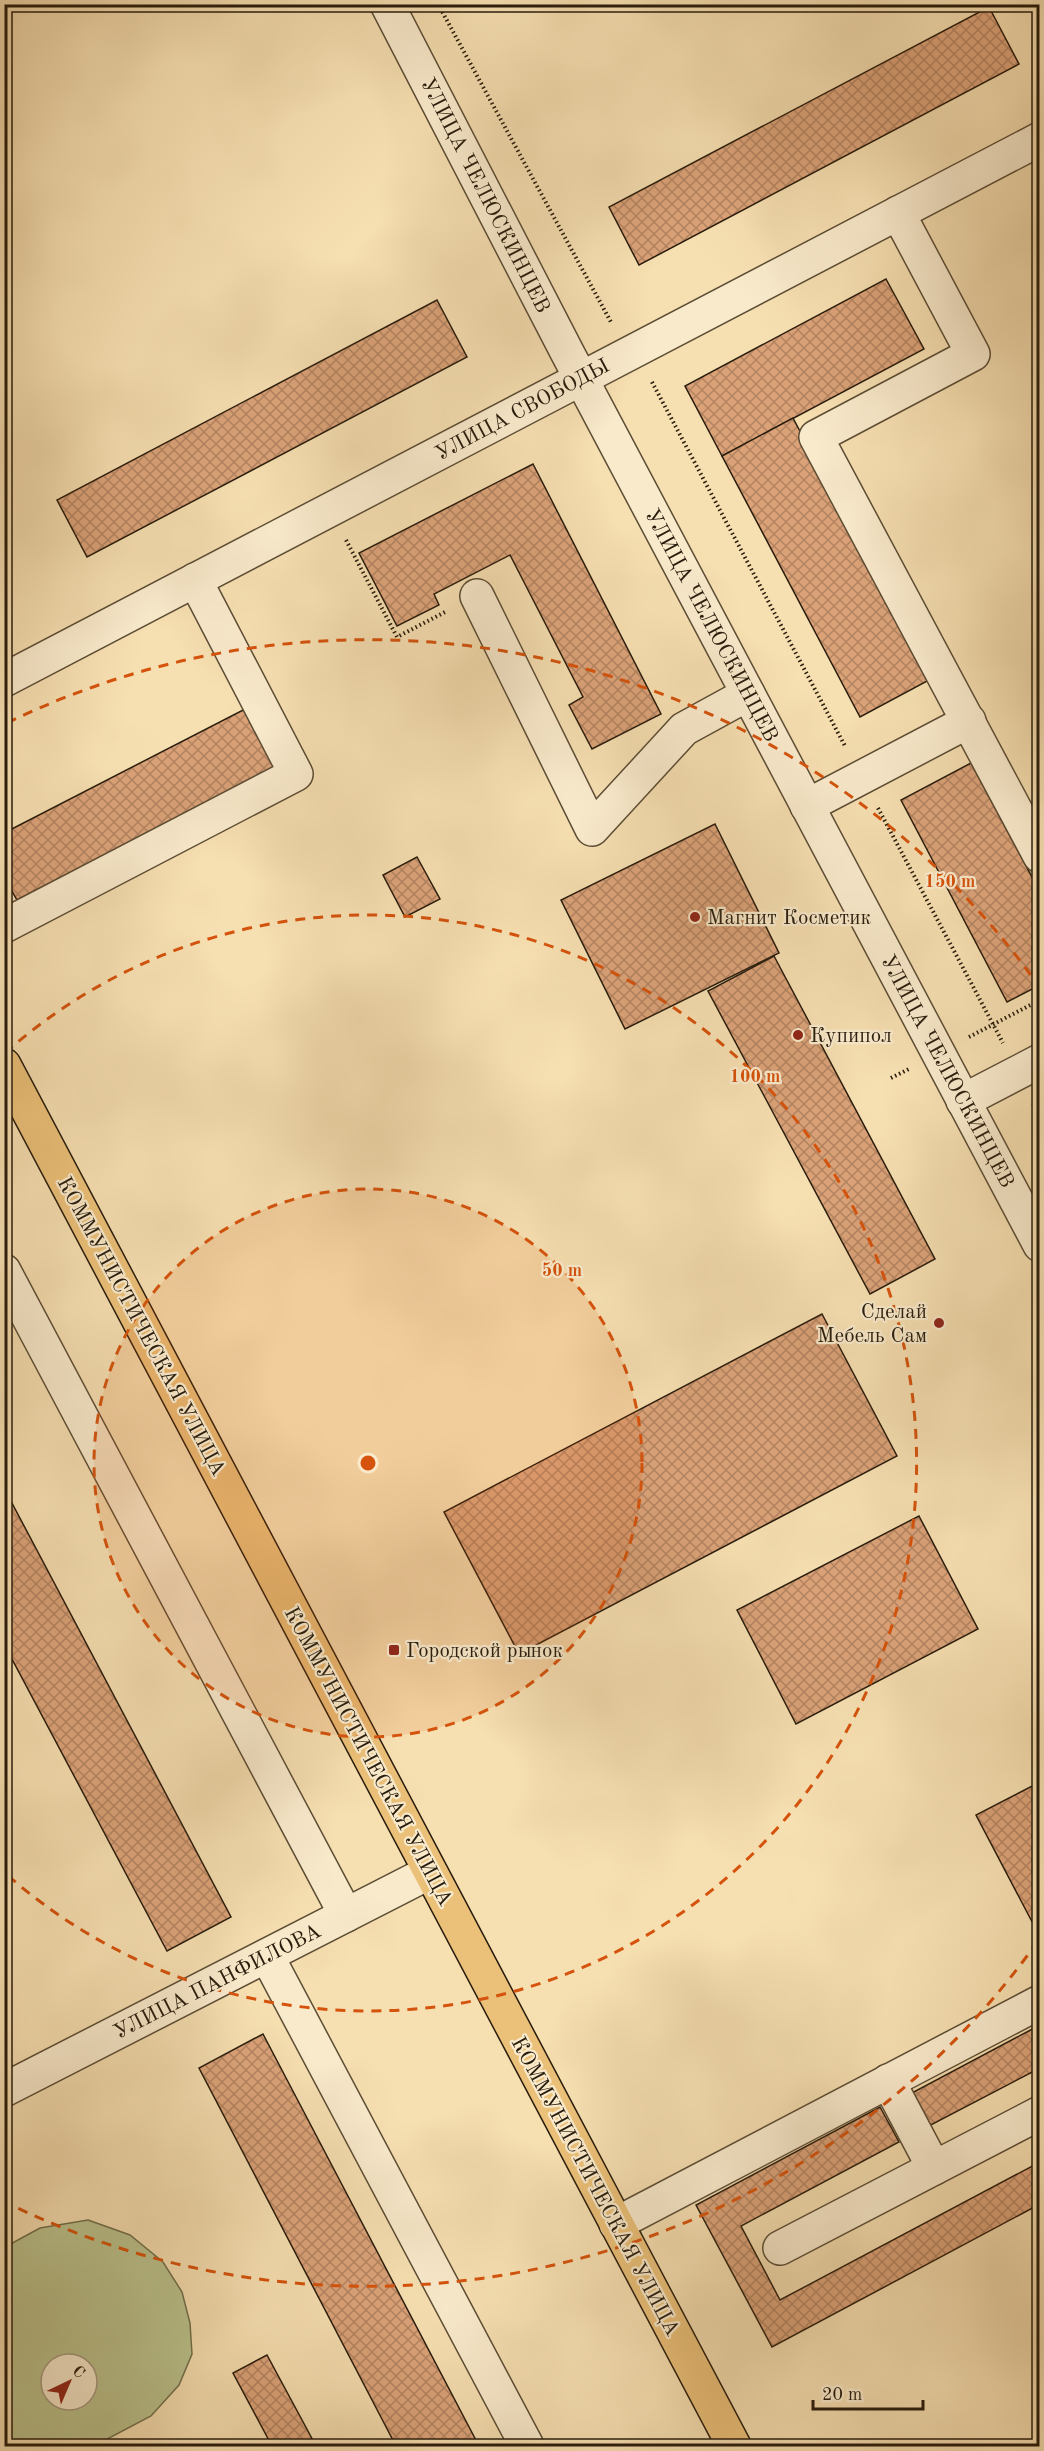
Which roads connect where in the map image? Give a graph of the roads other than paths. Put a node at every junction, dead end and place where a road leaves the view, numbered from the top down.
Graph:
1 (387, 4) edge
2 (1040, 139) edge
3 (898, 213) junction
4 (581, 379) junction
5 (195, 580) junction
6 (477, 596) road end
7 (4, 680) edge
8 (748, 694) junction
9 (969, 721) junction
10 (807, 806) junction
11 (1040, 856) edge
12 (4, 926) edge
13 (4, 1065) edge
14 (1028, 1067) edge
15 (963, 1101) junction
16 (1040, 1245) edge
17 (4, 1271) edge
18 (430, 1872) junction
19 (346, 1915) junction
20 (267, 1956) junction
21 (1040, 2002) edge
22 (888, 2081) junction
23 (4, 2090) edge
24 (1040, 2113) edge
25 (934, 2168) junction
26 (616, 2224) junction
27 (780, 2248) dead end
28 (527, 2446) edge
29 (734, 2446) edge

1 - 4 street, УЛИЦА ЧЕЛЮСКИНЦЕВ
2 - 3 street, УЛИЦА СВОБОДЫ
3 - 4 street, УЛИЦА СВОБОДЫ
3 - 9 street
4 - 5 street, УЛИЦА СВОБОДЫ
4 - 8 street, УЛИЦА ЧЕЛЮСКИНЦЕВ
5 - 7 street, УЛИЦА СВОБОДЫ
5 - 12 street
6 - 8 street
8 - 10 street, УЛИЦА ЧЕЛЮСКИНЦЕВ
9 - 10 street
9 - 11 street
10 - 15 street, УЛИЦА ЧЕЛЮСКИНЦЕВ
13 - 18 main road, КОММУНИСТИЧЕСКАЯ УЛИЦА
14 - 15 street
15 - 16 street, УЛИЦА ЧЕЛЮСКИНЦЕВ
17 - 19 street
18 - 19 street, УЛИЦА ПАНФИЛОВА
18 - 26 main road, КОММУНИСТИЧЕСКАЯ УЛИЦА
19 - 20 street, УЛИЦА ПАНФИЛОВА
20 - 23 street, УЛИЦА ПАНФИЛОВА
20 - 28 street
21 - 22 street
22 - 25 street
22 - 26 street
24 - 25 street
25 - 27 street
26 - 29 main road, КОММУНИСТИЧЕСКАЯ УЛИЦА

